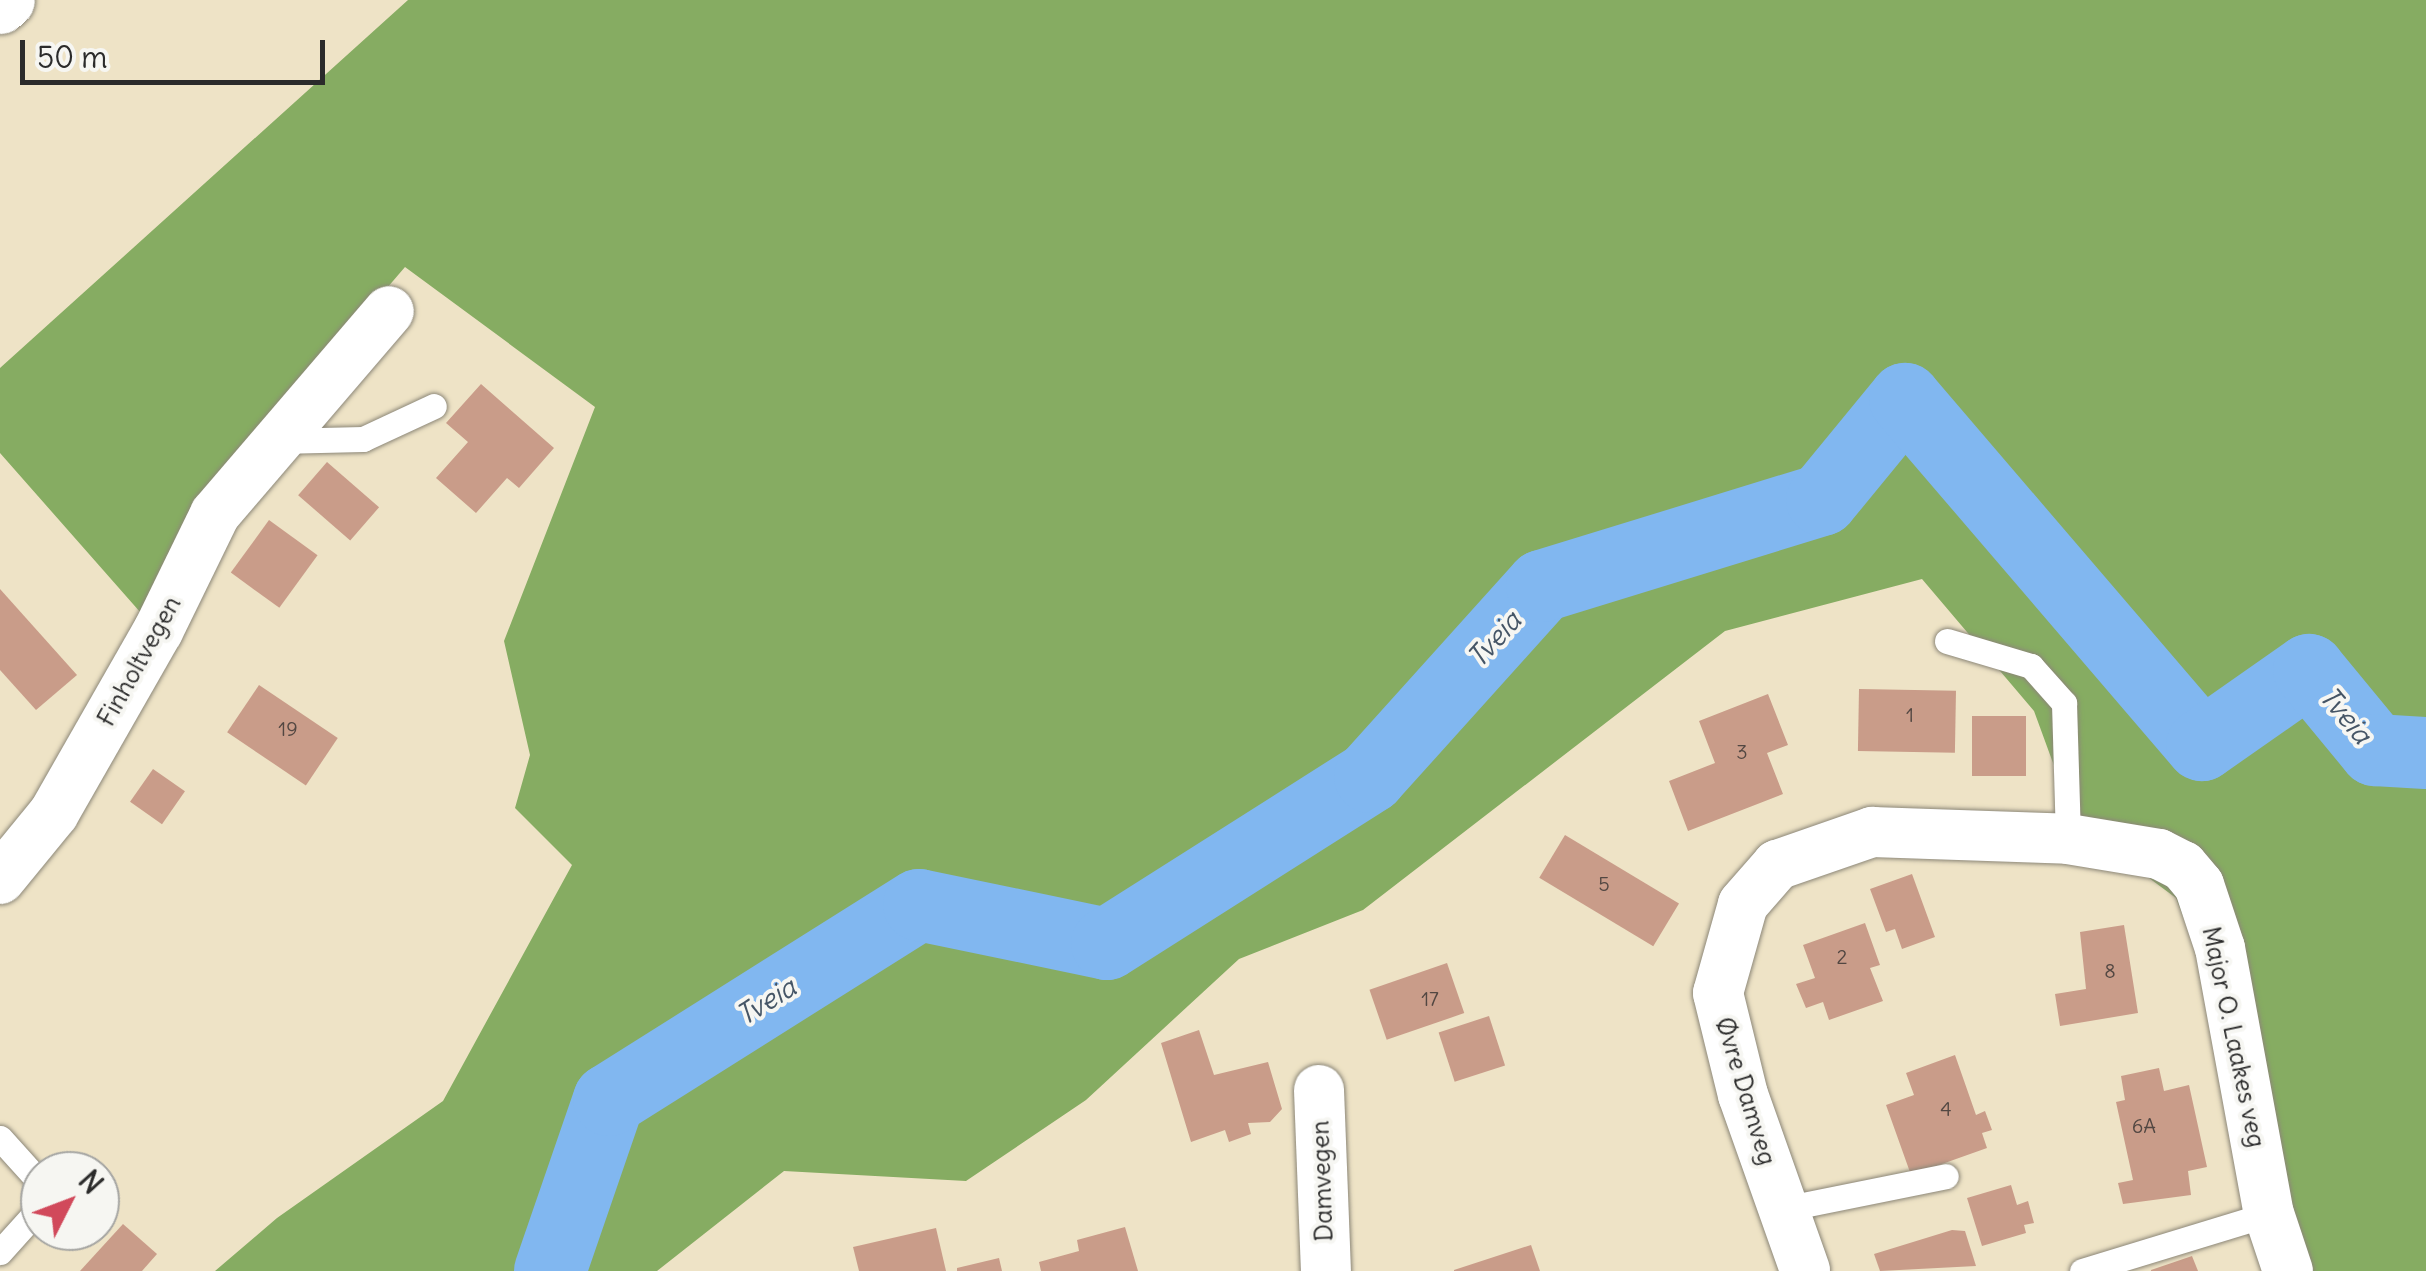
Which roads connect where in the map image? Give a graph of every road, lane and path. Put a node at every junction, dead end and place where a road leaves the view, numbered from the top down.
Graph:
1 (8, 0) edge
2 (0, 6) edge
3 (389, 311) dead end
4 (434, 406) dead end
5 (272, 441) junction
6 (1946, 641) dead end
7 (2068, 838) junction
8 (0, 879) edge
9 (1318, 1090) dead end
10 (0, 1138) edge
11 (1946, 1176) dead end
12 (1783, 1210) junction
13 (2269, 1214) junction
14 (0, 1252) edge
15 (1806, 1270) edge
16 (1326, 1271) edge
17 (2082, 1271) edge
18 (2288, 1271) edge

1 - 2 highway
3 - 5 street, Finholtvegen
4 - 5 lane
5 - 8 street, Finholtvegen
6 - 7 lane
7 - 12 street, Øvre Damveg
7 - 13 street, Major O. Laakes veg
9 - 16 street, Damvegen
10 - 14 lane
11 - 12 lane
12 - 15 street, Øvre Damveg
13 - 17 lane
13 - 18 street, Major O. Laakes veg

